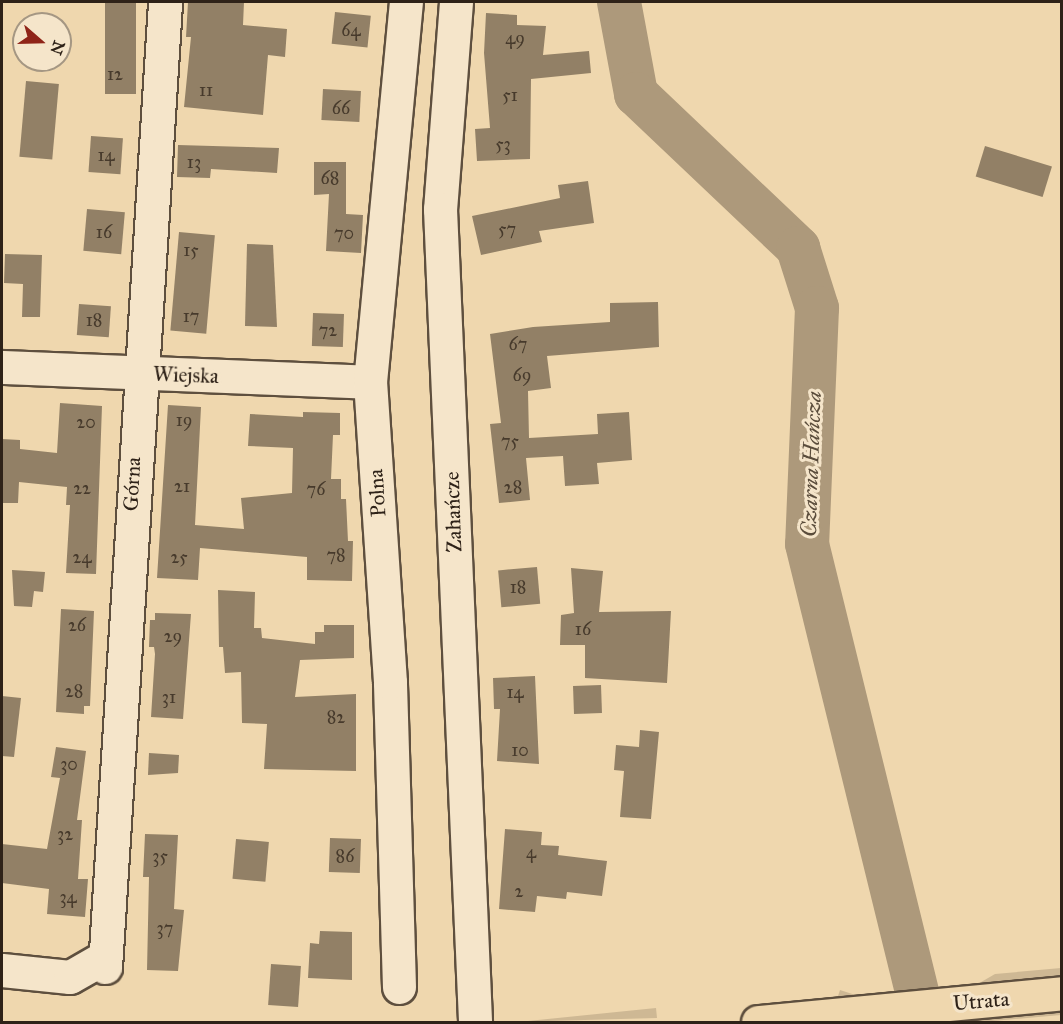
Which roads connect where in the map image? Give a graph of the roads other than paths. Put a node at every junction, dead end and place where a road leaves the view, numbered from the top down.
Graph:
1 (165, 2) edge
2 (406, 2) edge
3 (456, 2) edge
4 (2, 367) edge
5 (138, 373) junction
6 (370, 382) junction
7 (2, 970) edge
8 (399, 987) dead end
9 (1062, 993) edge
10 (475, 1023) edge
11 (758, 1023) edge

1 - 5 street, Górna
2 - 6 street, Polna
3 - 10 street, Zahańcze
4 - 5 street, Wiejska
5 - 6 street, Wiejska
5 - 7 street, Górna
6 - 8 street, Polna
9 - 11 main road, Utrata

